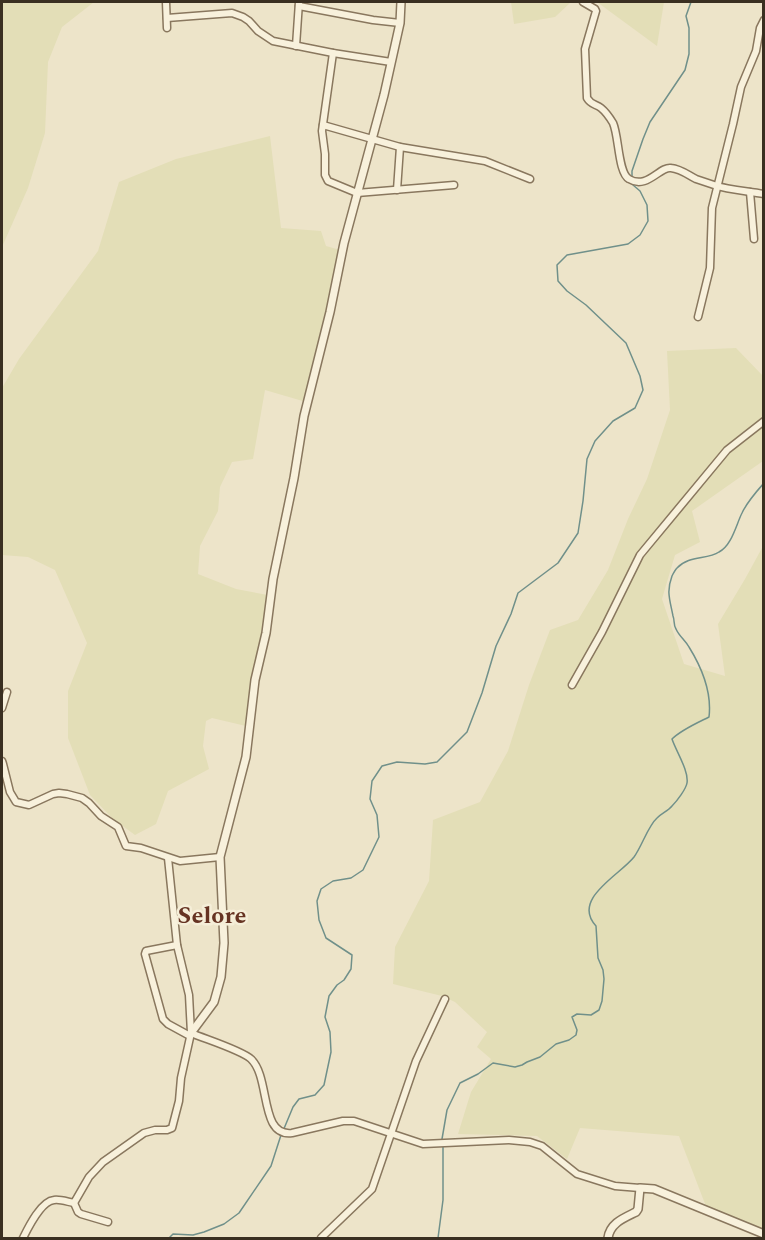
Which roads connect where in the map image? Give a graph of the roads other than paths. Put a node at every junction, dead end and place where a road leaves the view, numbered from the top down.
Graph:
1 (166, 2) edge
2 (401, 2) edge
3 (583, 2) edge
4 (299, 4) edge
5 (167, 18) junction
6 (764, 20) edge
7 (400, 23) junction
8 (167, 28) dead end
9 (296, 46) junction
10 (333, 53) junction
11 (391, 62) junction
12 (322, 124) junction
13 (372, 139) junction
14 (400, 147) junction
15 (530, 179) dead end
16 (454, 185) dead end
17 (717, 186) junction
18 (397, 190) junction
19 (750, 192) junction
20 (357, 193) junction
21 (764, 194) edge
22 (754, 239) dead end
23 (698, 317) dead end
24 (764, 421) edge
25 (572, 685) dead end
26 (7, 692) dead end
27 (2, 708) edge
28 (2, 761) edge
29 (220, 857) junction
30 (168, 858) junction
31 (177, 945) junction
32 (445, 999) dead end
33 (191, 1034) junction
34 (391, 1133) junction
35 (640, 1188) junction
36 (74, 1203) junction
37 (108, 1222) dead end
38 (764, 1234) edge
39 (23, 1239) edge
40 (321, 1239) edge
41 (608, 1239) edge

1 - 5 street
2 - 7 street
3 - 17 street
4 - 7 street
4 - 9 street
5 - 8 street
5 - 9 street
6 - 17 street
7 - 11 street
9 - 10 street
10 - 11 street
10 - 12 street
11 - 13 street
12 - 13 street
12 - 20 street
13 - 14 street
13 - 20 street
14 - 15 street
14 - 18 street
16 - 18 street
17 - 19 street
17 - 23 street
18 - 20 street
19 - 21 street
19 - 22 street
20 - 29 street
24 - 25 street
26 - 27 street
28 - 30 street
29 - 30 street
29 - 33 street
30 - 31 street
31 - 33 street
31 - 33 street
32 - 34 street
33 - 34 street
33 - 36 street
34 - 35 street
34 - 40 street
35 - 38 street
35 - 41 street
36 - 37 street
36 - 39 street

